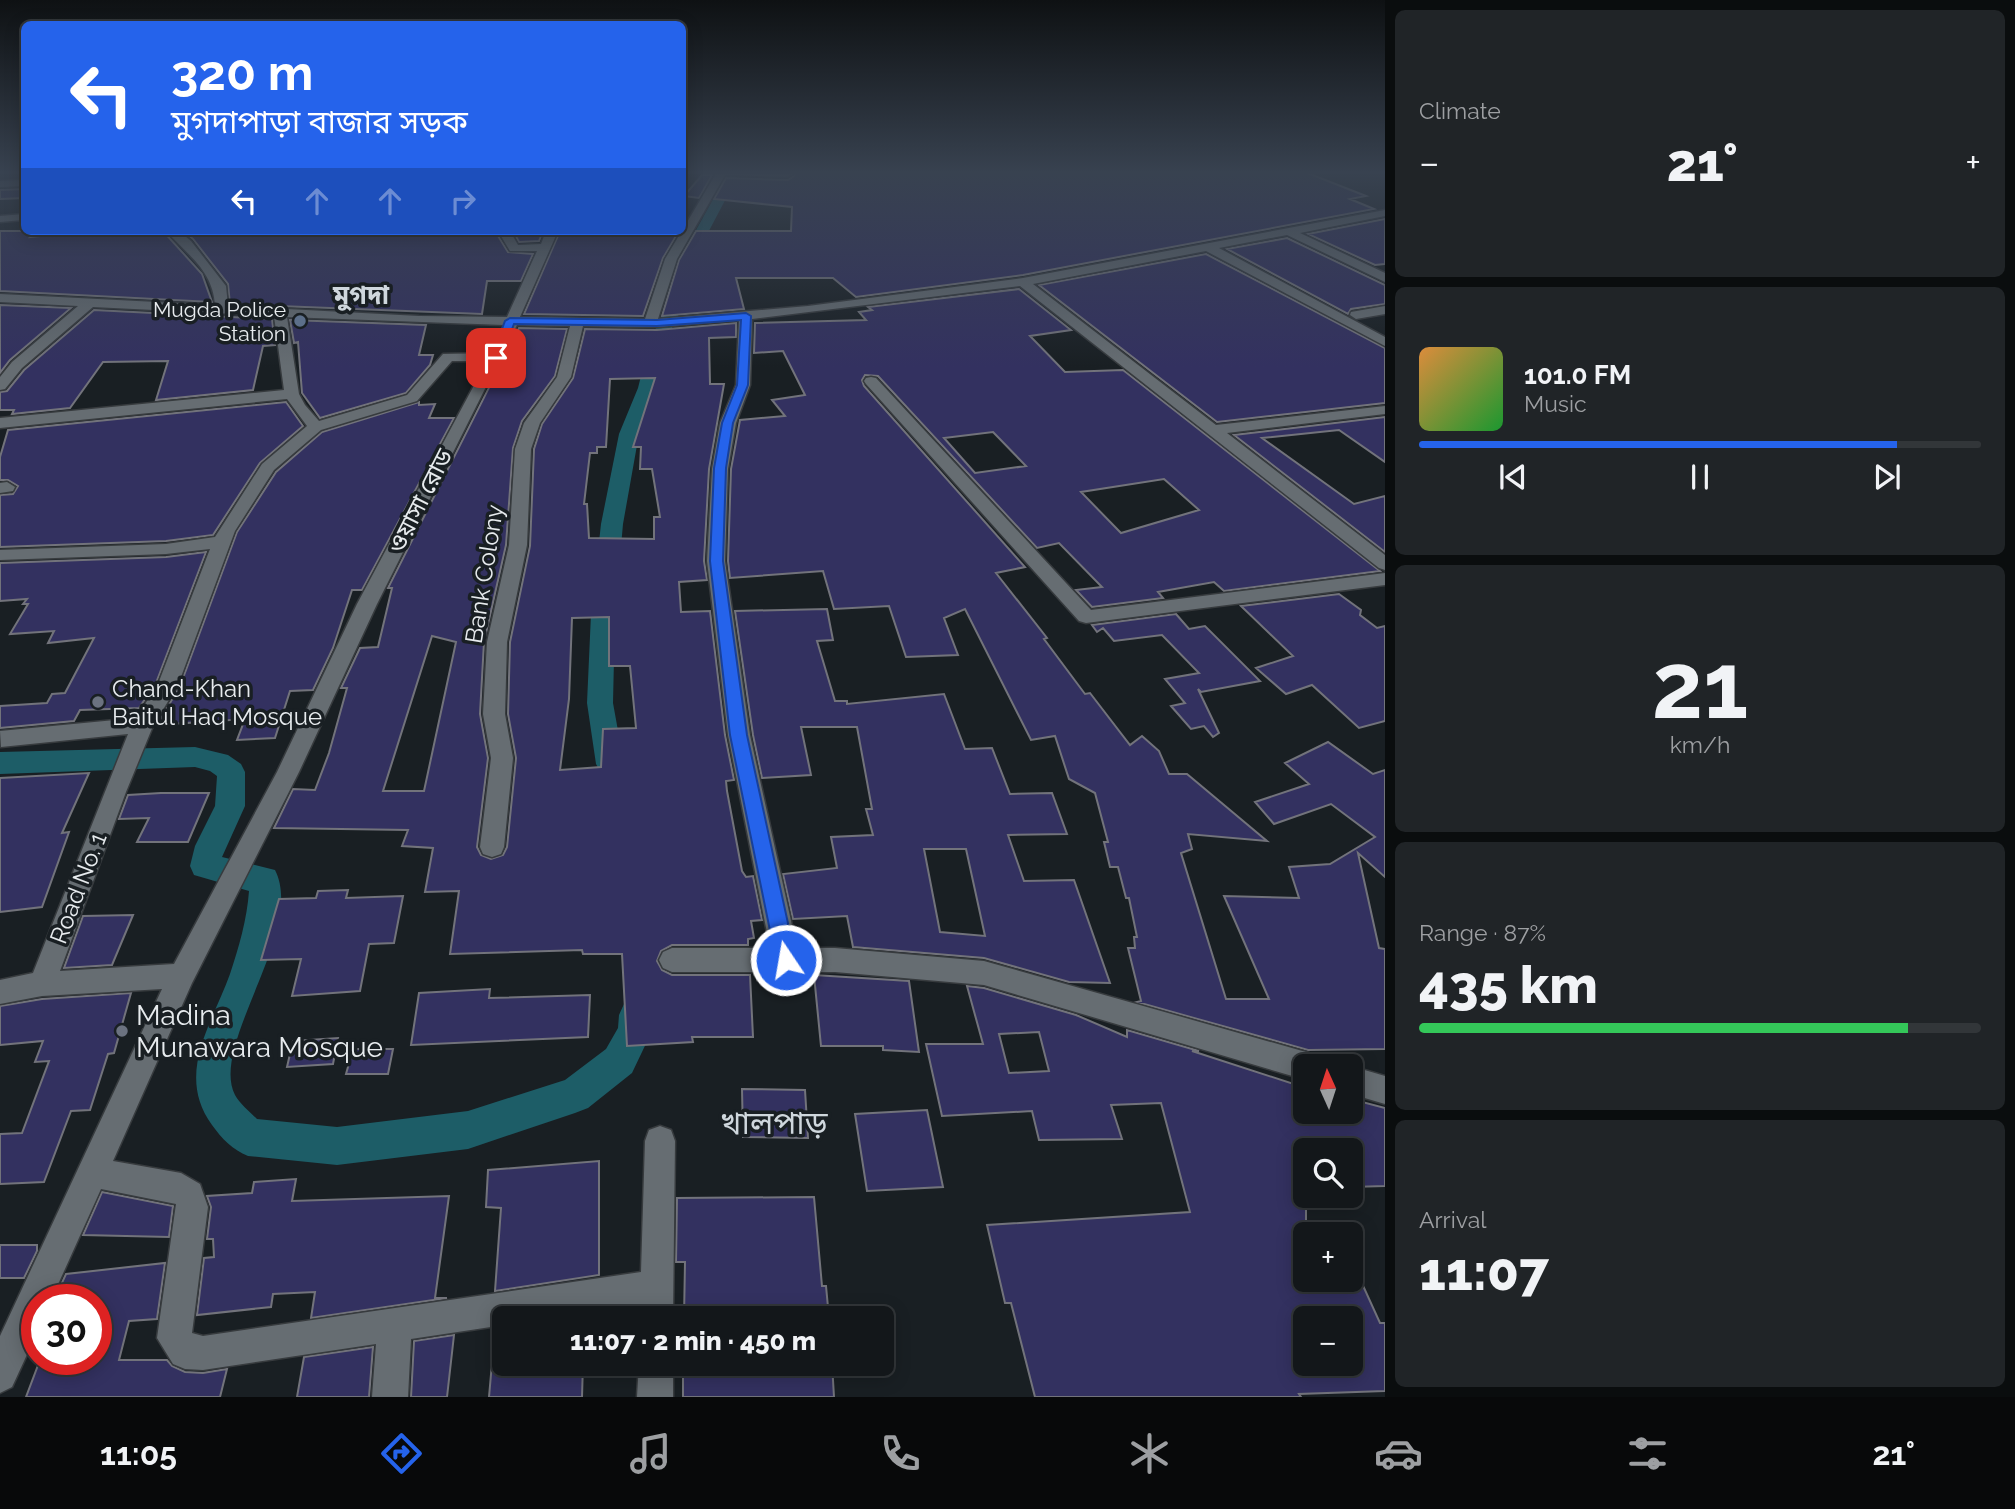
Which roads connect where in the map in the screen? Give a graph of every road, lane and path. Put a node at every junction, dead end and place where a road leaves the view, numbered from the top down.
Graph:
1 (180, 237) edge
2 (507, 237) edge
3 (549, 237) edge
4 (685, 237) edge
5 (1257, 237) edge
6 (1301, 237) edge
7 (543, 247) junction
8 (1208, 247) junction
9 (1385, 278) edge
10 (1023, 282) junction
11 (0, 298) edge
12 (88, 304) junction
13 (1385, 310) edge
14 (222, 311) junction
15 (280, 314) junction
16 (1356, 315) dead end
17 (746, 316) junction
18 (510, 321) junction
19 (577, 322) junction
20 (653, 323) junction
21 (1385, 342) edge
22 (496, 358) junction
23 (870, 381) dead end
24 (0, 386) edge
25 (292, 394) junction
26 (1385, 410) edge
27 (0, 423) edge
28 (316, 427) junction
29 (1213, 430) junction
30 (221, 542) junction
31 (0, 555) edge
32 (1385, 564) edge
33 (1385, 579) edge
34 (141, 729) junction
35 (1, 739) edge
36 (492, 847) dead end
37 (672, 960) dead end
38 (786, 960) junction
39 (182, 976) junction
40 (42, 984) junction
41 (0, 992) edge
42 (1293, 1062) edge
43 (1363, 1084) edge
44 (1385, 1090) edge
45 (660, 1141) dead end
46 (92, 1172) junction
47 (656, 1302) edge
48 (395, 1326) junction
49 (0, 1375) edge
50 (656, 1376) edge
51 (390, 1397) edge
52 (655, 1397) edge

1 - 14 street
2 - 7 street
3 - 7 street, ওয়াসা রোড
4 - 20 street
5 - 8 street
6 - 9 street
7 - 18 street, ওয়াসা রোড
8 - 10 street
8 - 21 street
10 - 17 street
10 - 29 street
11 - 12 street
12 - 14 street
12 - 24 street
13 - 16 street
14 - 15 street
15 - 18 street
15 - 25 street
17 - 20 street
17 - 38 street
18 - 19 street
18 - 22 street, ওয়াসা রোড
19 - 20 street
19 - 36 street, Bank Colony
22 - 28 street
22 - 39 street, ওয়াসা রোড
23 - 33 street
25 - 27 street
25 - 28 street
26 - 29 street
28 - 30 street, Road No. 1
29 - 32 street
30 - 31 street
30 - 34 street, Road No. 1
34 - 35 street
34 - 40 street, Road No. 1
37 - 38 street
38 - 42 street
39 - 40 street
39 - 46 street
40 - 41 street
43 - 44 street
45 - 47 street
46 - 48 street
46 - 49 street
47 - 48 street
48 - 51 street
50 - 52 street

